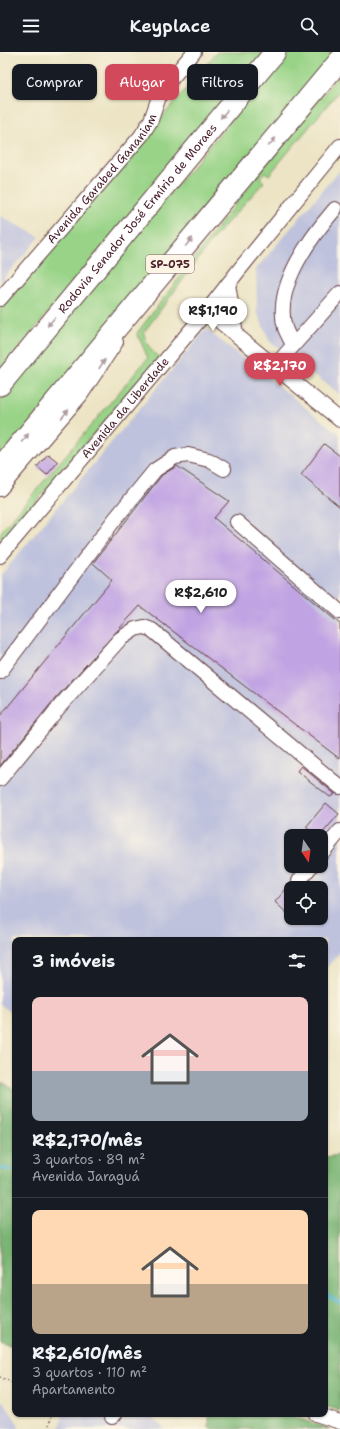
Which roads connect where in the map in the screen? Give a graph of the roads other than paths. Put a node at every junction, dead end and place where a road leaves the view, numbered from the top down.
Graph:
1 (194, 52) edge
2 (275, 52) edge
3 (340, 60) edge
4 (340, 146) edge
5 (335, 209) dead end
6 (156, 282) junction
7 (228, 284) junction
8 (340, 297) edge
9 (0, 300) edge
10 (207, 311) junction
11 (236, 334) junction
12 (293, 345) junction
13 (275, 366) junction
14 (0, 385) edge
15 (340, 420) edge
16 (0, 468) edge
17 (224, 469) dead end
18 (0, 489) edge
19 (237, 522) dead end
20 (0, 556) edge
21 (340, 612) edge
22 (0, 672) edge
23 (0, 779) edge
24 (340, 787) edge
25 (340, 831) edge
26 (328, 846) edge
27 (305, 873) edge
28 (299, 881) dead end
29 (325, 1417) edge
30 (340, 1422) edge

1 - 9 street, Avenida Garabed Gananiam
2 -> 14 highway, Rodovia Senador José Ermírio de Moraes
6 -> 3 highway, SP-075
4 - 7 street, Avenida da Liberdade
5 - 12 street
16 -> 6 highway, SP-075
18 -> 6 street
7 - 10 street, Avenida da Liberdade
7 - 11 street
8 - 12 street
10 - 11 street
10 - 20 street, Avenida da Liberdade
11 - 13 street
12 - 13 street
13 - 15 street
17 - 22 street
19 - 21 street
23 - 24 street
25 - 26 street
27 - 28 street
29 - 30 street

